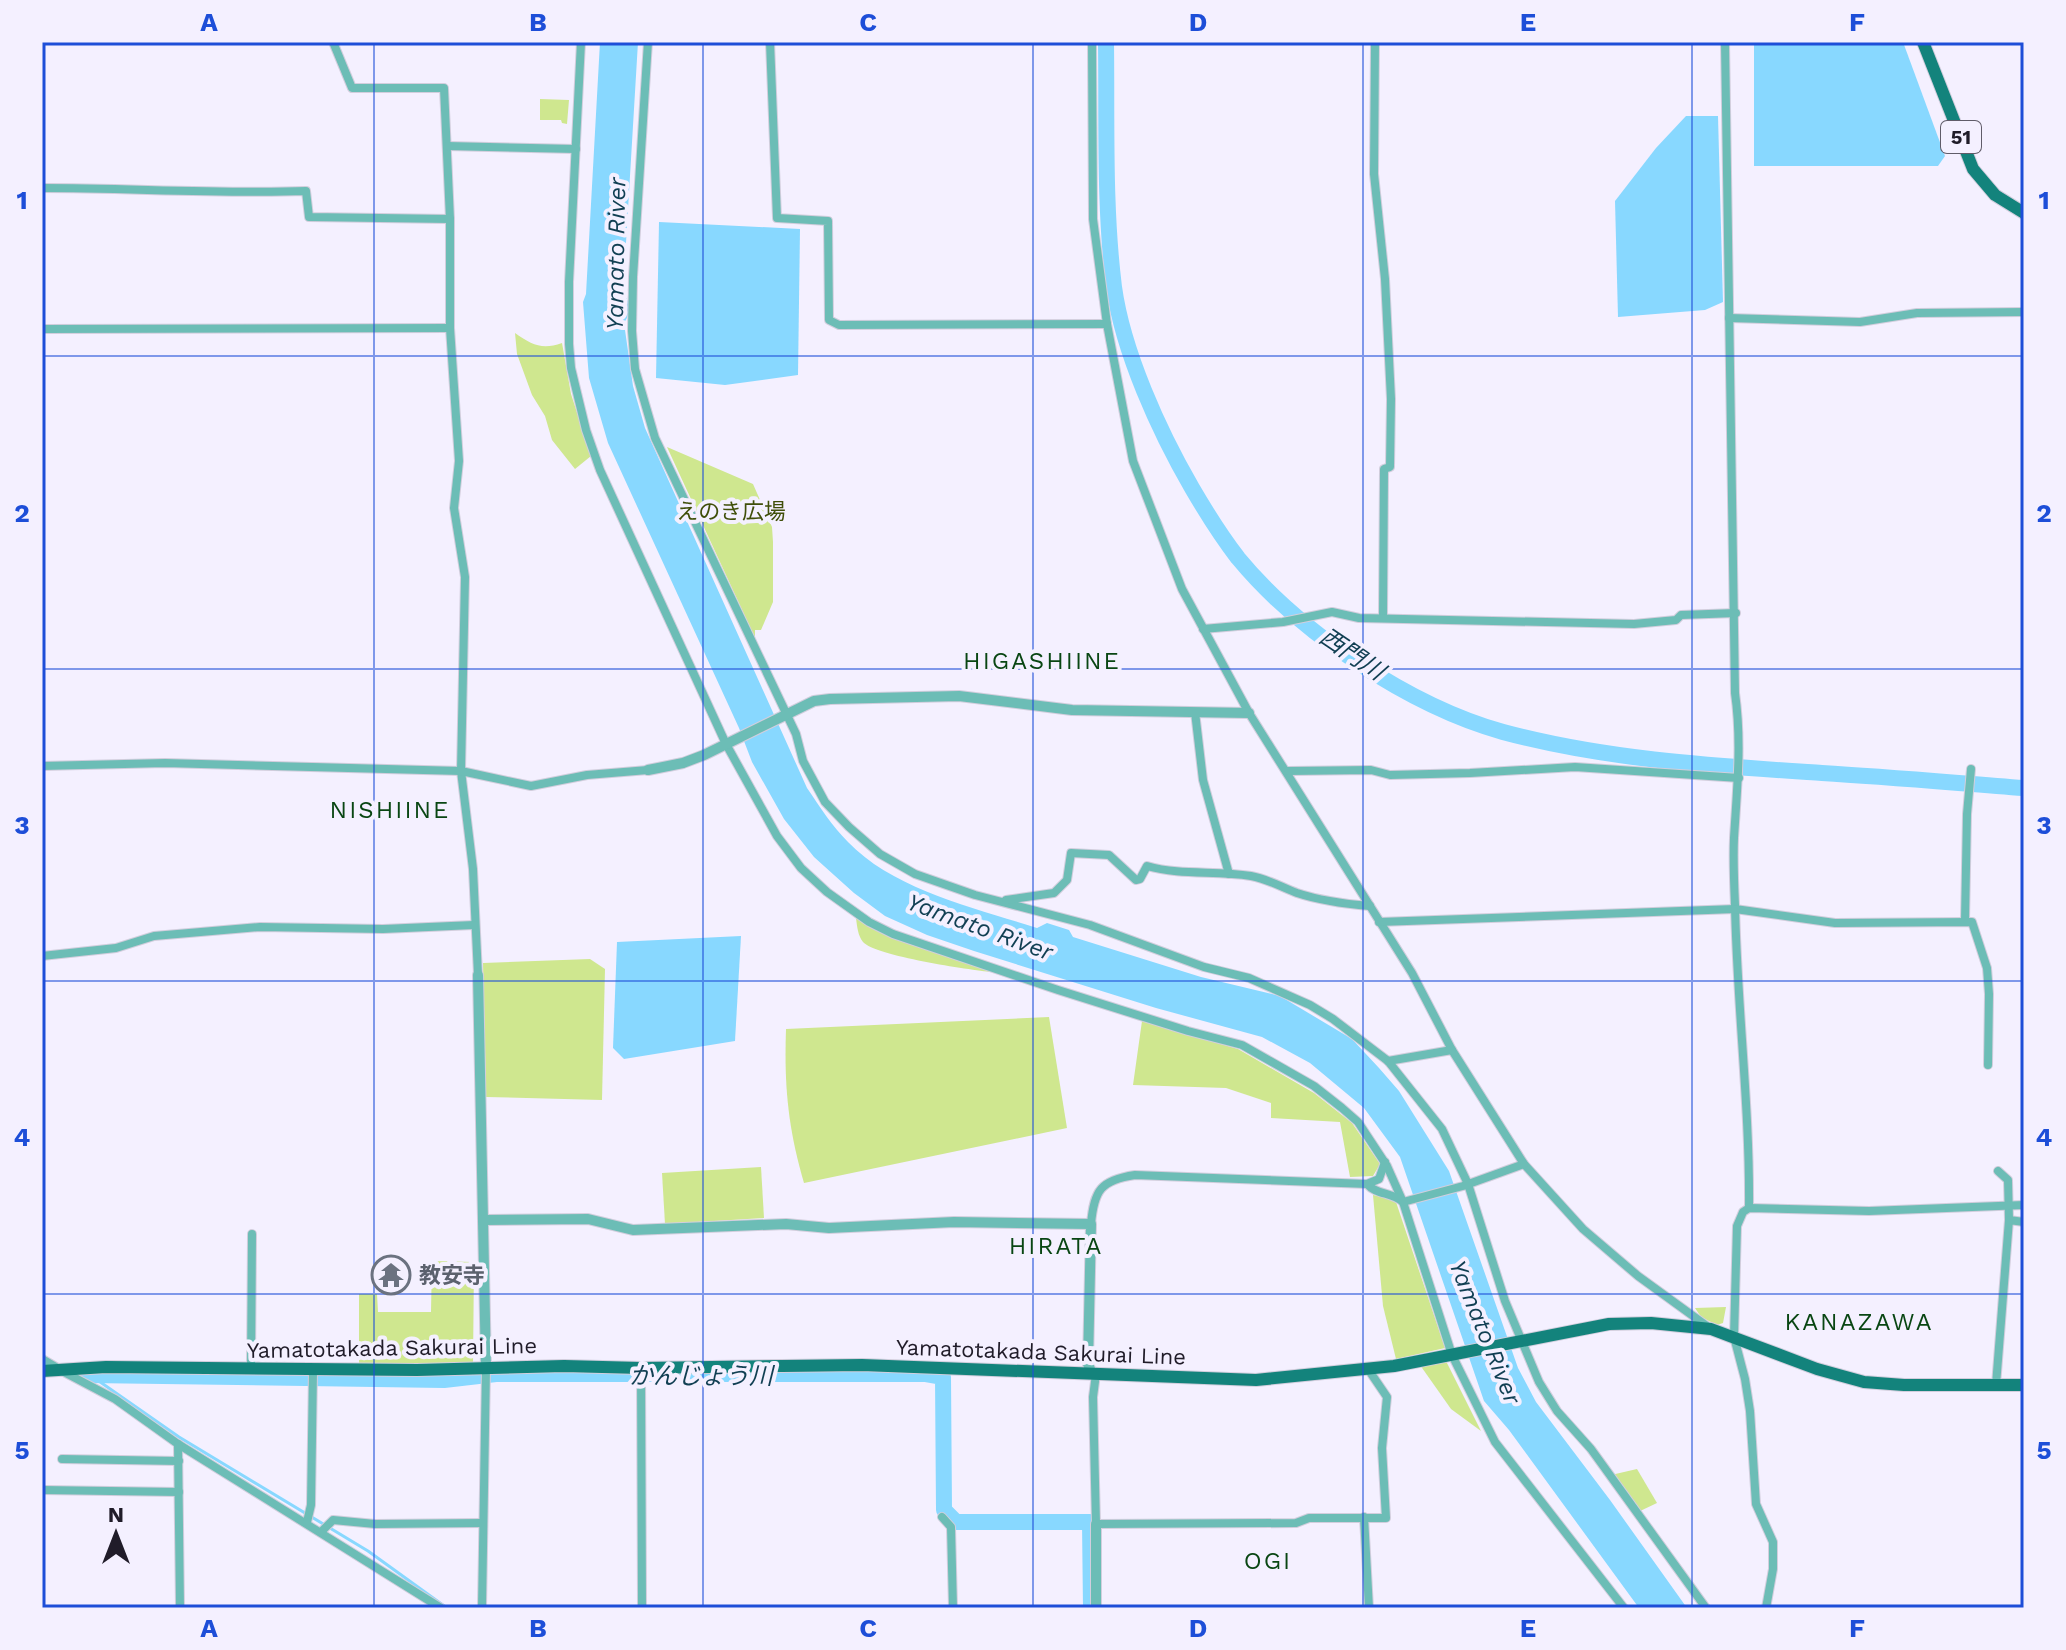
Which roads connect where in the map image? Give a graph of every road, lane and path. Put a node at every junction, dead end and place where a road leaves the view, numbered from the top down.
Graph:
1 (333, 42) edge
2 (581, 42) edge
3 (648, 42) edge
4 (770, 42) edge
5 (1092, 42) edge
6 (1375, 42) edge
7 (1725, 42) edge
8 (1923, 42) edge
9 (447, 146) junction
10 (576, 149) junction
11 (42, 188) edge
12 (2024, 213) edge
13 (450, 219) junction
14 (2024, 312) edge
15 (1729, 318) junction
16 (1107, 324) junction
17 (450, 328) junction
18 (42, 329) edge
19 (1736, 613) junction
20 (1383, 618) junction
21 (1203, 629) junction
22 (1195, 712) junction
23 (1249, 713) junction
24 (785, 717) junction
25 (728, 743) junction
26 (42, 766) edge
27 (648, 770) joint
28 (1971, 770) dead end
29 (461, 771) junction
30 (1288, 771) junction
31 (1739, 776) junction
32 (1229, 874) junction
33 (999, 901) junction
34 (1370, 906) junction
35 (1735, 909) junction
36 (1965, 921) junction
37 (1379, 922) junction
38 (474, 925) junction
39 (42, 956) edge
40 (478, 975) joint
41 (1452, 1050) junction
42 (1388, 1061) junction
43 (1988, 1065) dead end
44 (1385, 1162) junction
45 (1524, 1164) junction
46 (1998, 1171) dead end
47 (1367, 1184) junction
48 (1465, 1185) junction
49 (1405, 1201) junction
50 (2024, 1205) edge
51 (2008, 1206) junction
52 (1749, 1208) junction
53 (484, 1220) junction
54 (2009, 1220) junction
55 (2024, 1222) edge
56 (1091, 1224) junction
57 (252, 1234) dead end
58 (1711, 1329) junction
59 (1734, 1337) junction
60 (1519, 1341) junction
61 (1455, 1354) junction
62 (42, 1360) edge
63 (1368, 1369) junction
64 (61, 1370) junction
65 (251, 1370) junction
66 (42, 1371) edge
67 (486, 1373) junction
68 (641, 1373) junction
69 (1094, 1374) junction
70 (313, 1375) junction
71 (1996, 1385) junction
72 (2024, 1385) edge
73 (178, 1444) junction
74 (62, 1459) dead end
75 (179, 1461) junction
76 (42, 1490) edge
77 (179, 1492) junction
78 (942, 1517) dead end
79 (1364, 1517) junction
80 (307, 1522) junction
81 (482, 1523) junction
82 (1096, 1524) junction
83 (322, 1531) junction
84 (180, 1608) edge
85 (441, 1608) edge
86 (482, 1608) edge
87 (642, 1608) edge
88 (953, 1608) edge
89 (1096, 1608) edge
90 (1369, 1608) edge
91 (1624, 1608) edge
92 (1706, 1608) edge
93 (1766, 1608) edge

1 - 9 street
2 - 10 street
3 - 24 street
4 - 16 street
5 - 16 street
6 - 20 street
7 - 15 street
8 - 12 main road, 51
9 - 10 street
9 - 13 street
10 - 25 street
11 - 13 street
13 - 17 street
14 - 15 street
15 - 19 street
16 - 21 street
17 - 18 street
17 - 29 street
19 - 20 street
19 - 31 street
20 - 21 street
21 - 23 street
22 - 23 street
22 - 24 street
22 - 32 street
23 - 30 street
24 - 25 street
24 - 33 street
25 - 27 street
25 - 44 street
26 - 29 street
27 - 29 street
28 - 36 street
29 - 38 street
30 - 31 street
30 - 34 street
31 - 35 street
32 - 33 street
32 - 34 street
33 - 42 street
34 - 37 street
35 - 36 street
35 - 37 street
35 - 52 street
36 - 43 street
37 - 41 street
38 - 39 street
38 - 40 street
40 - 53 street
41 - 42 street
41 - 45 street
42 - 48 street
44 - 47 street
44 - 49 street
45 - 48 street
45 - 58 street
46 - 51 street
47 - 49 street
47 - 56 street
48 - 49 street
48 - 60 street
49 - 61 street
50 - 51 street
51 - 52 street
51 - 54 street
52 - 59 street
53 - 56 street
53 - 67 street
54 - 55 street
54 - 71 street
56 - 69 street
57 - 65 street
58 - 59 main road, Yamatotakada Sakurai Line
58 - 60 main road, Yamatotakada Sakurai Line
59 - 71 main road, Yamatotakada Sakurai Line
59 - 93 street
60 - 61 main road, Yamatotakada Sakurai Line
60 - 92 street
61 - 63 main road, Yamatotakada Sakurai Line
61 - 91 street
62 - 64 street
63 - 69 main road, Yamatotakada Sakurai Line
63 - 79 street
64 - 65 main road, Yamatotakada Sakurai Line
64 - 66 main road, Yamatotakada Sakurai Line
64 - 73 street
65 - 70 main road, Yamatotakada Sakurai Line
67 - 68 main road, Yamatotakada Sakurai Line
67 - 70 main road, Yamatotakada Sakurai Line
67 - 81 street
68 - 69 main road, Yamatotakada Sakurai Line
68 - 87 street
69 - 82 street
70 - 80 street
71 - 72 main road, Yamatotakada Sakurai Line
73 - 75 street
73 - 80 street
74 - 75 street
75 - 77 street
76 - 77 street
77 - 84 street
78 - 88 street
79 - 82 street
79 - 90 street
80 - 83 street
81 - 83 street
81 - 86 street
82 - 89 street
83 - 85 street

